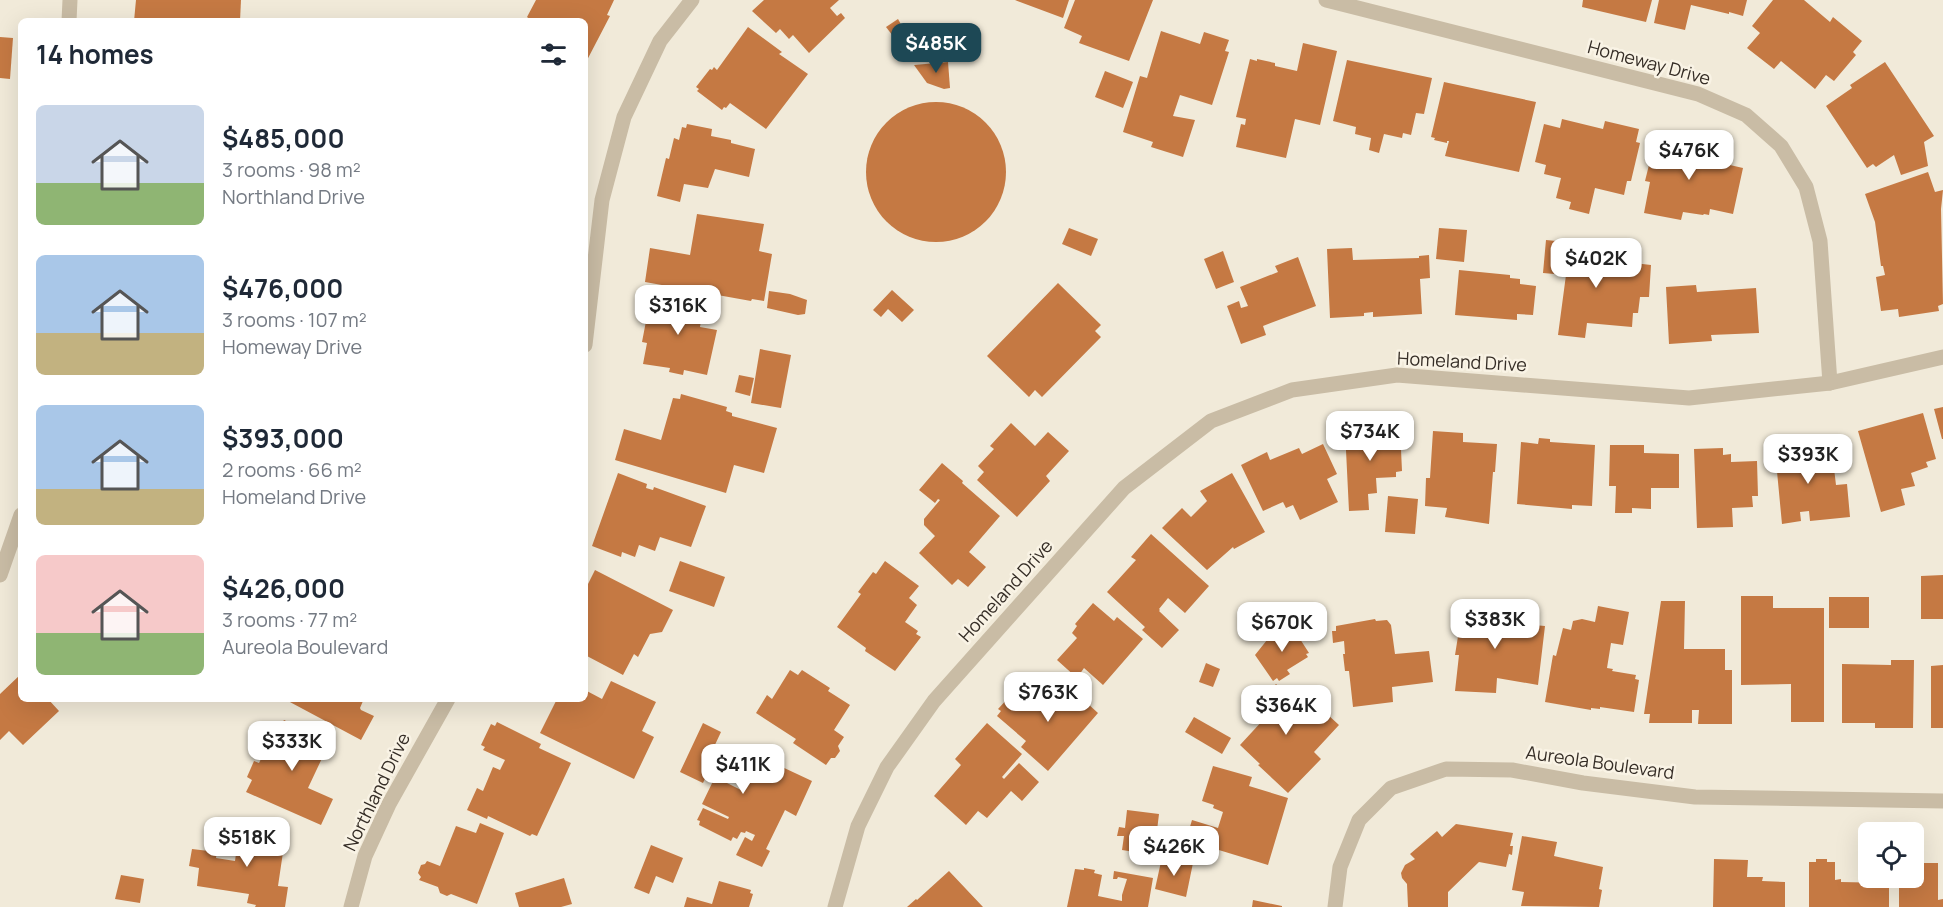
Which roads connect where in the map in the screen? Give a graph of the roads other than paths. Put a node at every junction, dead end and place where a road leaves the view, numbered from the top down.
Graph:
1 (70, 0) edge
2 (692, 0) edge
3 (1326, 0) edge
4 (69, 18) edge
5 (588, 319) edge
6 (1943, 357) edge
7 (1830, 383) junction
8 (18, 524) edge
9 (0, 575) edge
10 (446, 702) edge
11 (1943, 801) edge
12 (351, 907) edge
13 (835, 907) edge
14 (1335, 907) edge

1 - 4 street
2 - 5 street
3 - 7 street, Homeway Drive
6 - 7 street, Homeland Drive
7 - 13 street, Homeland Drive
8 - 9 street
10 - 12 street, Northland Drive
11 - 14 street, Aureola Boulevard

